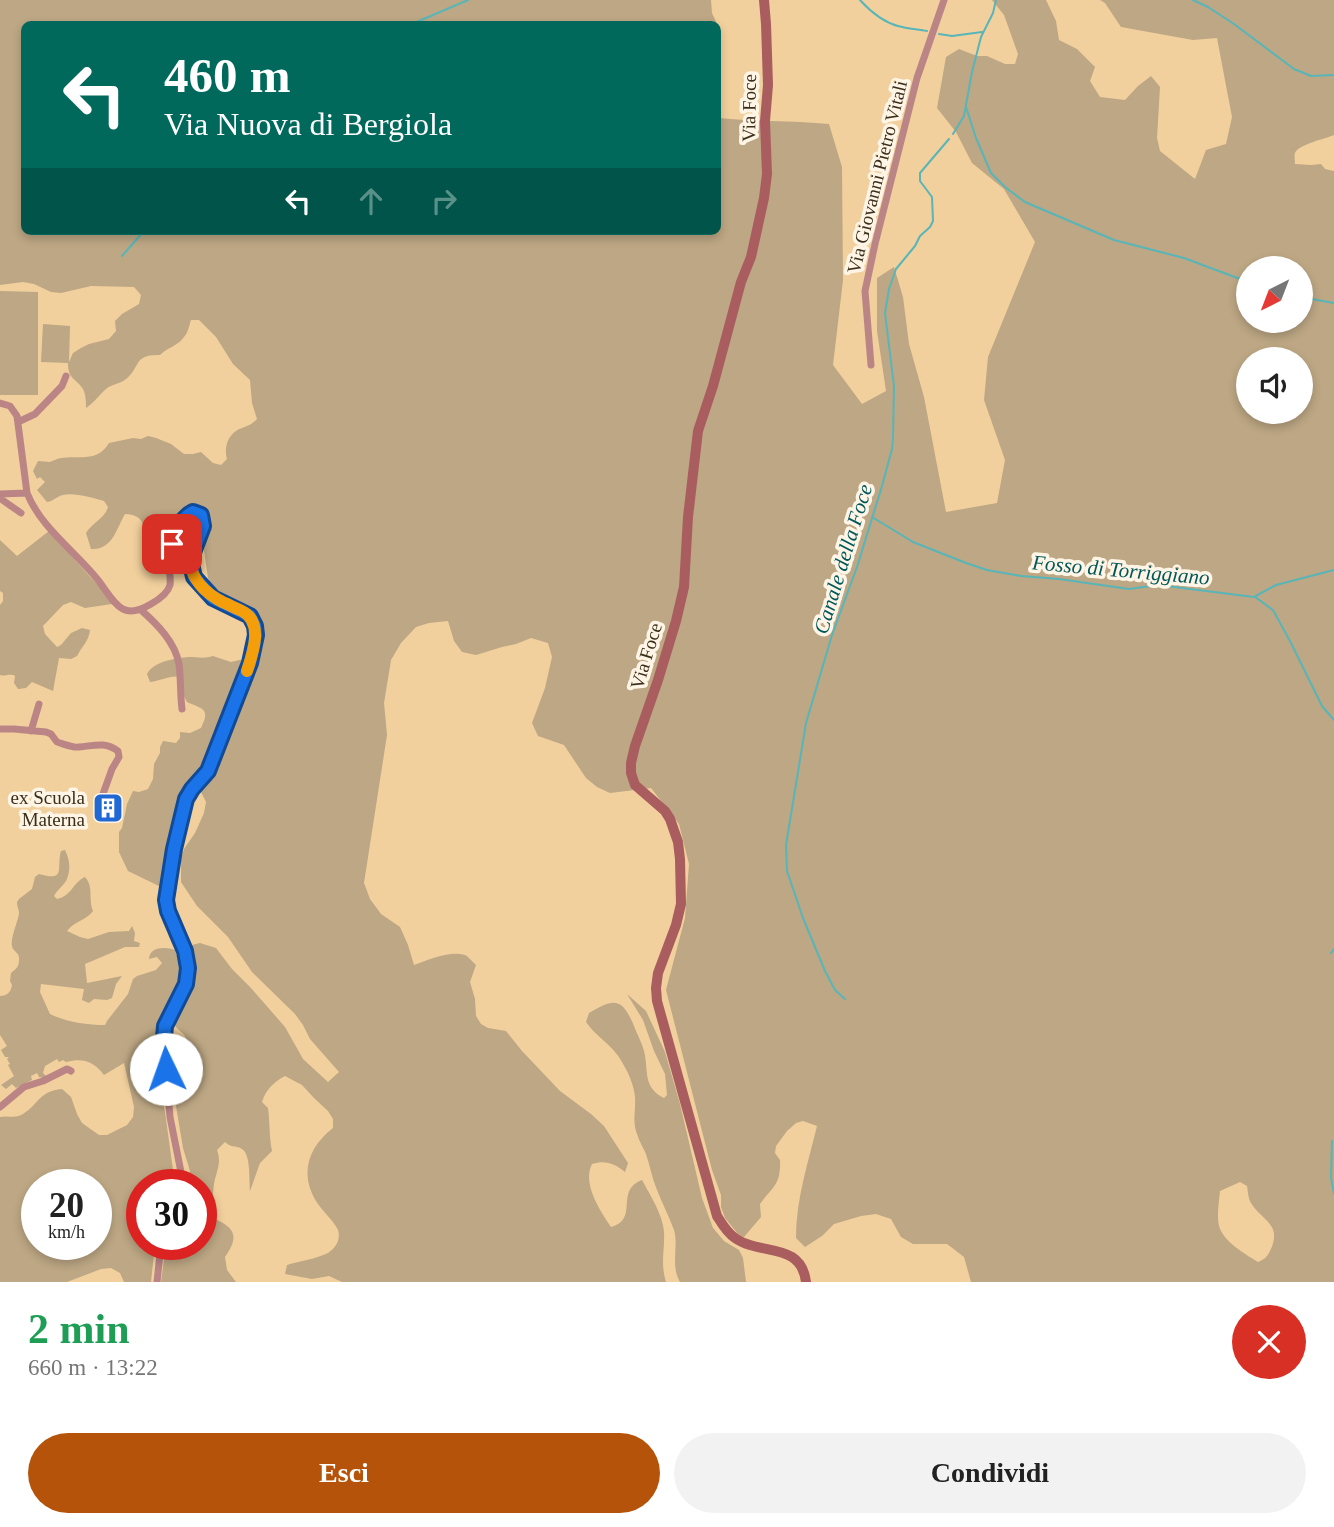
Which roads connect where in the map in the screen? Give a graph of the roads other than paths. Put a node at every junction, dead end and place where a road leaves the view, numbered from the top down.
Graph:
1 (764, 0) edge
2 (944, 0) edge
3 (871, 365) dead end
4 (66, 376) dead end
5 (0, 403) edge
6 (18, 422) junction
7 (27, 493) junction
8 (0, 494) edge
9 (21, 513) dead end
10 (141, 610) junction
11 (39, 704) dead end
12 (181, 709) dead end
13 (0, 729) edge
14 (31, 731) junction
15 (103, 794) dead end
16 (71, 1070) dead end
17 (0, 1107) edge
18 (180, 1169) edge
19 (159, 1260) edge
20 (157, 1282) edge
21 (806, 1282) edge

1 - 21 main road, Via Foce
2 - 3 street, Via Giovanni Pietro Vitali
4 - 6 street
5 - 6 street
6 - 7 street
7 - 8 street
7 - 10 street
8 - 9 street
10 - 12 street
10 - 18 street
11 - 14 street
13 - 14 street
14 - 15 street
16 - 17 street
19 - 20 street

